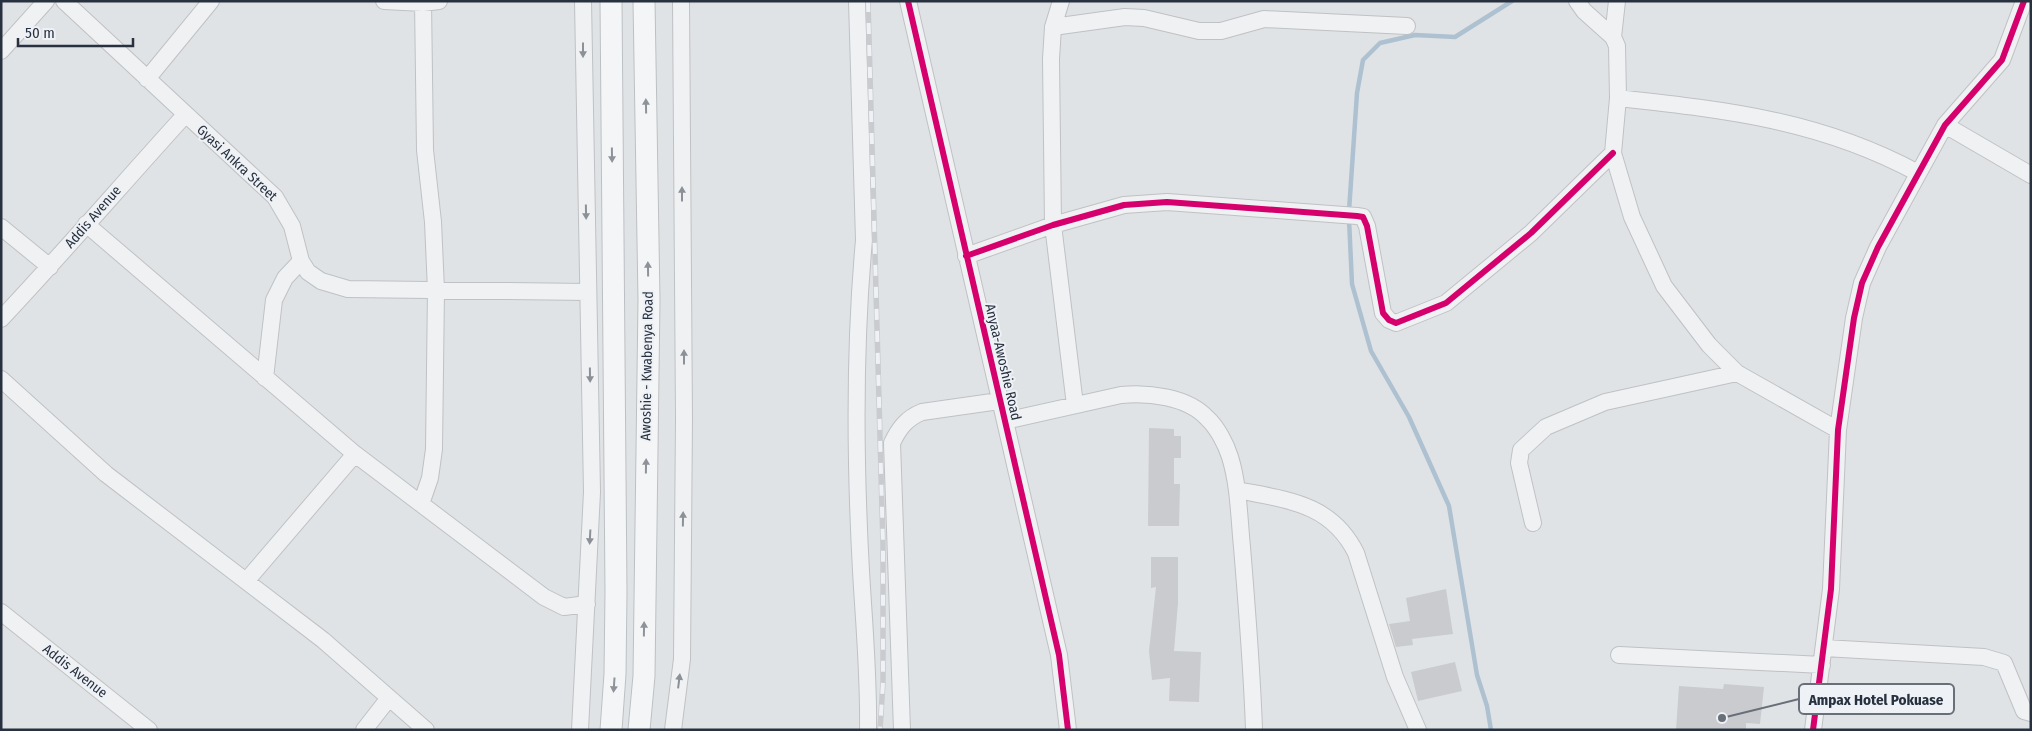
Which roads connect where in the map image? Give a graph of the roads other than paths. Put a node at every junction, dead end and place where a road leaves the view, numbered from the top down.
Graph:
1 (46, 1) edge
2 (64, 1) edge
3 (211, 1) edge
4 (384, 1) edge
5 (583, 1) edge
6 (611, 1) edge
7 (644, 1) edge
8 (681, 1) edge
9 (857, 1) edge
10 (908, 1) edge
11 (1061, 1) edge
12 (1577, 1) edge
13 (1617, 1) edge
14 (428, 2) edge
15 (2022, 2) edge
16 (1407, 26) dead end
17 (1053, 27) junction
18 (1613, 37) junction
19 (1, 51) edge
20 (147, 79) junction
21 (1618, 98) junction
22 (185, 115) junction
23 (1945, 125) junction
24 (1613, 153) junction
25 (1918, 173) junction
26 (2031, 175) edge
27 (86, 224) junction
28 (1053, 225) junction
29 (1, 227) edge
30 (966, 256) junction
31 (301, 261) junction
32 (50, 267) junction
33 (436, 290) junction
34 (588, 292) junction
35 (614, 295) junction
36 (649, 300) junction
37 (1, 318) edge
38 (1737, 373) junction
39 (265, 378) junction
40 (1, 379) edge
41 (999, 401) junction
42 (1074, 405) junction
43 (1004, 421) junction
44 (1838, 430) junction
45 (355, 454) junction
46 (1237, 490) junction
47 (420, 504) junction
48 (1533, 523) dead end
49 (247, 580) junction
50 (587, 604) junction
51 (1, 612) edge
52 (1824, 648) junction
53 (1619, 655) dead end
54 (1822, 665) junction
55 (389, 698) junction
56 (2031, 713) edge
57 (149, 730) edge
58 (364, 730) edge
59 (426, 730) edge
60 (580, 730) edge
61 (611, 730) edge
62 (640, 730) edge
63 (673, 730) edge
64 (868, 730) edge
65 (902, 730) edge
66 (1068, 730) edge
67 (1254, 730) edge
68 (1418, 730) edge
69 (1813, 730) edge

1 - 19 street
2 - 20 street, Gyasi Ankra Street
3 - 20 street
4 - 14 street
5 -> 34 street
6 -> 35 main road
36 -> 7 main road, Awoshie - Kwabenya Road
63 -> 8 street
9 - 64 street
10 - 30 street, Anyaa-Awoshie Road
11 - 17 street
12 - 18 street
13 - 18 street
14 - 33 street
15 - 23 street
16 - 17 street
17 - 28 street
18 - 21 street
20 - 22 street, Gyasi Ankra Street
21 - 24 street
21 - 25 street
22 - 27 street, Addis Avenue
22 - 31 street, Gyasi Ankra Street
23 - 25 street
23 - 26 street
24 - 28 street
24 - 38 street
25 - 44 street
27 - 32 street, Addis Avenue
27 - 39 street
28 - 30 street
28 - 42 street
29 - 32 street
30 - 41 street, Anyaa-Awoshie Road
31 - 33 street, Gyasi Ankra Street
31 - 39 street
32 - 37 street, Addis Avenue
33 - 34 street, Gyasi Ankra Street
33 - 47 street
34 -> 50 street
35 - 36 main road
35 -> 61 main road
62 -> 36 main road, Awoshie - Kwabenya Road
38 - 44 street
38 - 48 street
39 - 45 street
40 - 49 street
41 - 43 street, Anyaa-Awoshie Road
41 - 65 street
42 - 43 street
42 - 46 street
43 - 66 street, Anyaa-Awoshie Road
44 - 52 street
45 - 47 street
45 - 49 street
46 - 67 street
46 - 68 street
47 - 50 street
49 - 55 street
50 - 60 street
51 - 57 street, Addis Avenue
52 - 54 street
52 - 56 street
53 - 54 street
54 - 69 street
55 - 58 street
55 - 59 street

